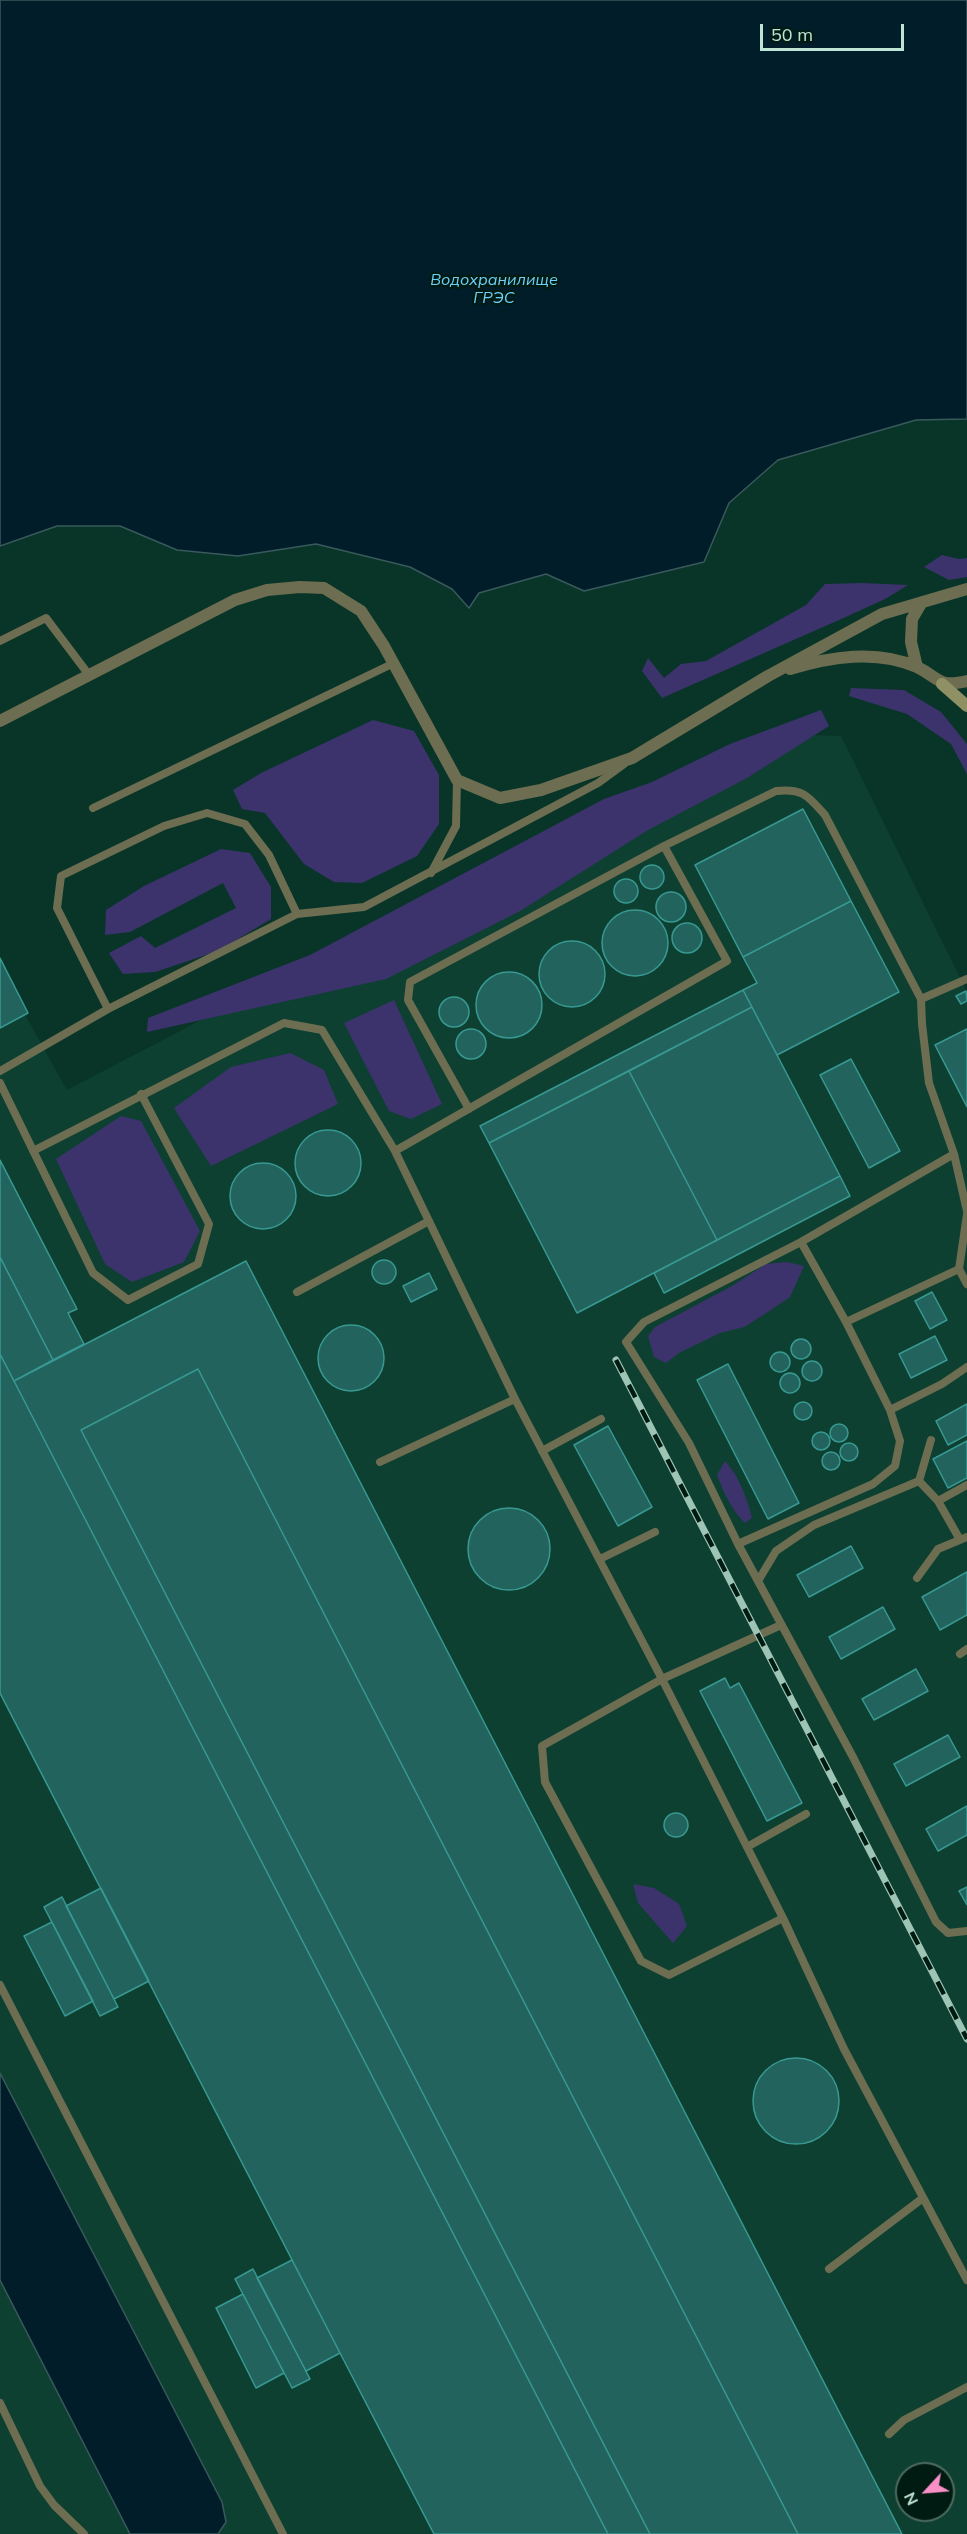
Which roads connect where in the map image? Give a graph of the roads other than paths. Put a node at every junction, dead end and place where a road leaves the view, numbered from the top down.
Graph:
1 (967, 589) edge
2 (922, 602) junction
3 (0, 641) edge
4 (394, 663) junction
5 (916, 667) junction
6 (89, 675) junction
7 (768, 676) junction
8 (967, 681) edge
9 (942, 684) junction
10 (967, 706) edge
11 (0, 721) edge
12 (632, 758) junction
13 (457, 780) junction
14 (93, 808) dead end
15 (664, 846) junction
16 (431, 874) junction
17 (297, 914) junction
18 (967, 979) edge
19 (921, 999) junction
20 (108, 1009) junction
21 (0, 1071) edge
22 (0, 1083) edge
23 (141, 1094) junction
24 (469, 1109) junction
25 (33, 1151) junction
26 (395, 1151) junction
27 (954, 1154) junction
28 (967, 1212) edge
29 (429, 1221) junction
30 (801, 1242) junction
31 (959, 1269) junction
32 (967, 1284) edge
33 (297, 1292) dead end
34 (846, 1322) junction
35 (967, 1367) edge
36 (515, 1399) junction
37 (890, 1410) junction
38 (601, 1419) dead end
39 (931, 1440) dead end
40 (542, 1451) junction
41 (380, 1462) dead end
42 (919, 1481) junction
43 (967, 1485) edge
44 (938, 1501) junction
45 (655, 1532) dead end
46 (963, 1538) edge
47 (738, 1544) junction
48 (600, 1559) junction
49 (917, 1578) dead end
50 (758, 1581) junction
51 (782, 1625) junction
52 (662, 1679) junction
53 (806, 1814) dead end
54 (747, 1847) junction
55 (783, 1918) junction
56 (967, 1931) edge
57 (0, 1985) edge
58 (923, 2198) junction
59 (829, 2269) dead end
60 (967, 2280) edge
61 (967, 2387) edge
62 (0, 2403) edge
63 (889, 2434) dead end
64 (84, 2534) edge
65 (283, 2534) edge

1 - 2 street
2 - 5 street
2 - 7 street
3 - 6 lane
4 - 6 street
4 - 13 street
4 - 14 lane
5 - 7 street
5 - 9 street
6 - 11 street
7 - 12 street
8 - 9 street
9 - 10 main road
12 - 13 street
12 - 16 lane
13 - 16 lane
15 - 19 lane
15 - 24 lane
15 - 24 lane
16 - 17 lane
17 - 20 lane
17 - 20 lane
18 - 19 lane
19 - 27 lane
20 - 21 lane
22 - 25 lane
23 - 25 lane
23 - 25 lane
23 - 26 lane
24 - 26 lane
26 - 29 lane
27 - 28 lane
27 - 30 lane
28 - 31 lane
29 - 33 lane
29 - 36 lane
30 - 34 lane
30 - 47 lane
31 - 32 lane
31 - 34 lane
34 - 37 lane
35 - 37 lane
36 - 40 lane
36 - 41 lane
37 - 47 lane
38 - 40 lane
39 - 42 lane
40 - 48 lane
42 - 44 lane
42 - 50 lane
43 - 44 lane
44 - 46 lane
45 - 48 lane
46 - 49 lane
47 - 50 lane
48 - 52 lane
50 - 51 lane
51 - 52 lane
51 - 56 lane
52 - 54 lane
52 - 55 lane
53 - 54 lane
54 - 55 lane
55 - 58 lane
57 - 65 lane
58 - 59 lane
58 - 60 lane
61 - 63 lane
62 - 64 lane

